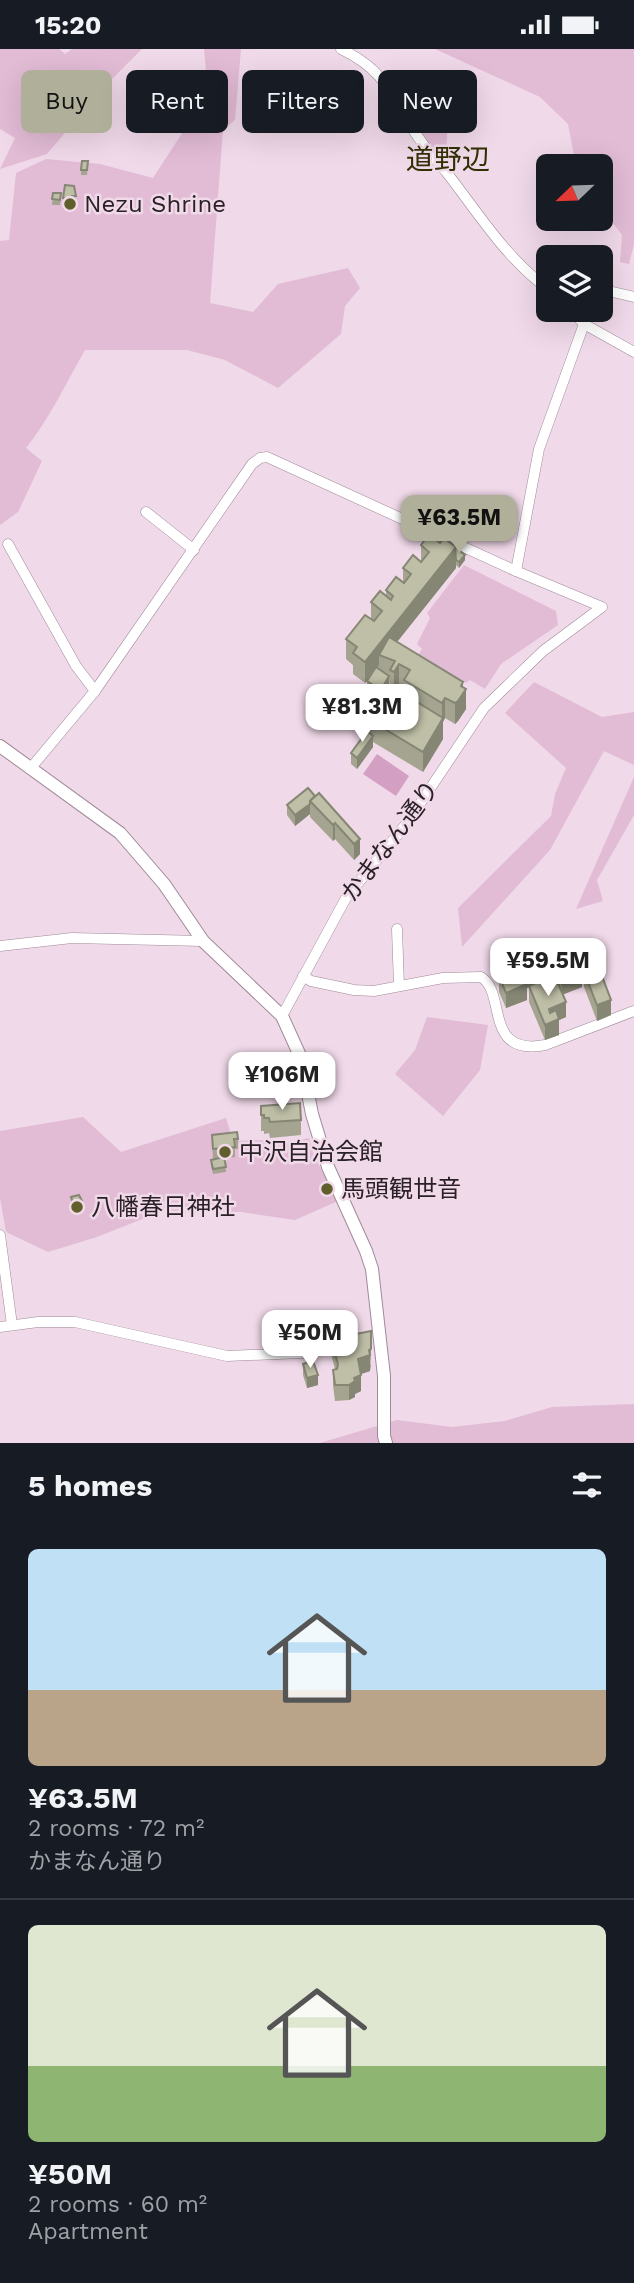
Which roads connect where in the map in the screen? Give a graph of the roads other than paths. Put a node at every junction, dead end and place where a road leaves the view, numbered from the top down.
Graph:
1 (341, 49) edge
2 (536, 280) edge
3 (613, 292) edge
4 (634, 297) edge
5 (584, 324) joint
6 (634, 352) edge
7 (146, 512) dead end
8 (8, 544) dead end
9 (194, 550) junction
10 (516, 571) junction
11 (95, 691) junction
12 (0, 746) edge
13 (30, 769) junction
14 (397, 929) dead end
15 (203, 941) junction
16 (0, 946) edge
17 (303, 976) junction
18 (399, 986) junction
19 (634, 1011) edge
20 (282, 1016) junction
21 (0, 1235) edge
22 (12, 1325) junction
23 (0, 1327) edge
24 (354, 1343) edge
25 (386, 1443) edge

1 - 2 street
3 - 4 street
5 - 6 street
5 - 10 street
7 - 9 street
8 - 11 street
9 - 10 street
9 - 11 street
10 - 17 street, かまなん通り
11 - 13 street
12 - 13 street
13 - 15 street
14 - 18 street
15 - 16 street
15 - 20 street
17 - 18 street
17 - 20 street, かまなん通り
18 - 19 street
20 - 25 street
21 - 22 street
22 - 23 street
22 - 24 street

